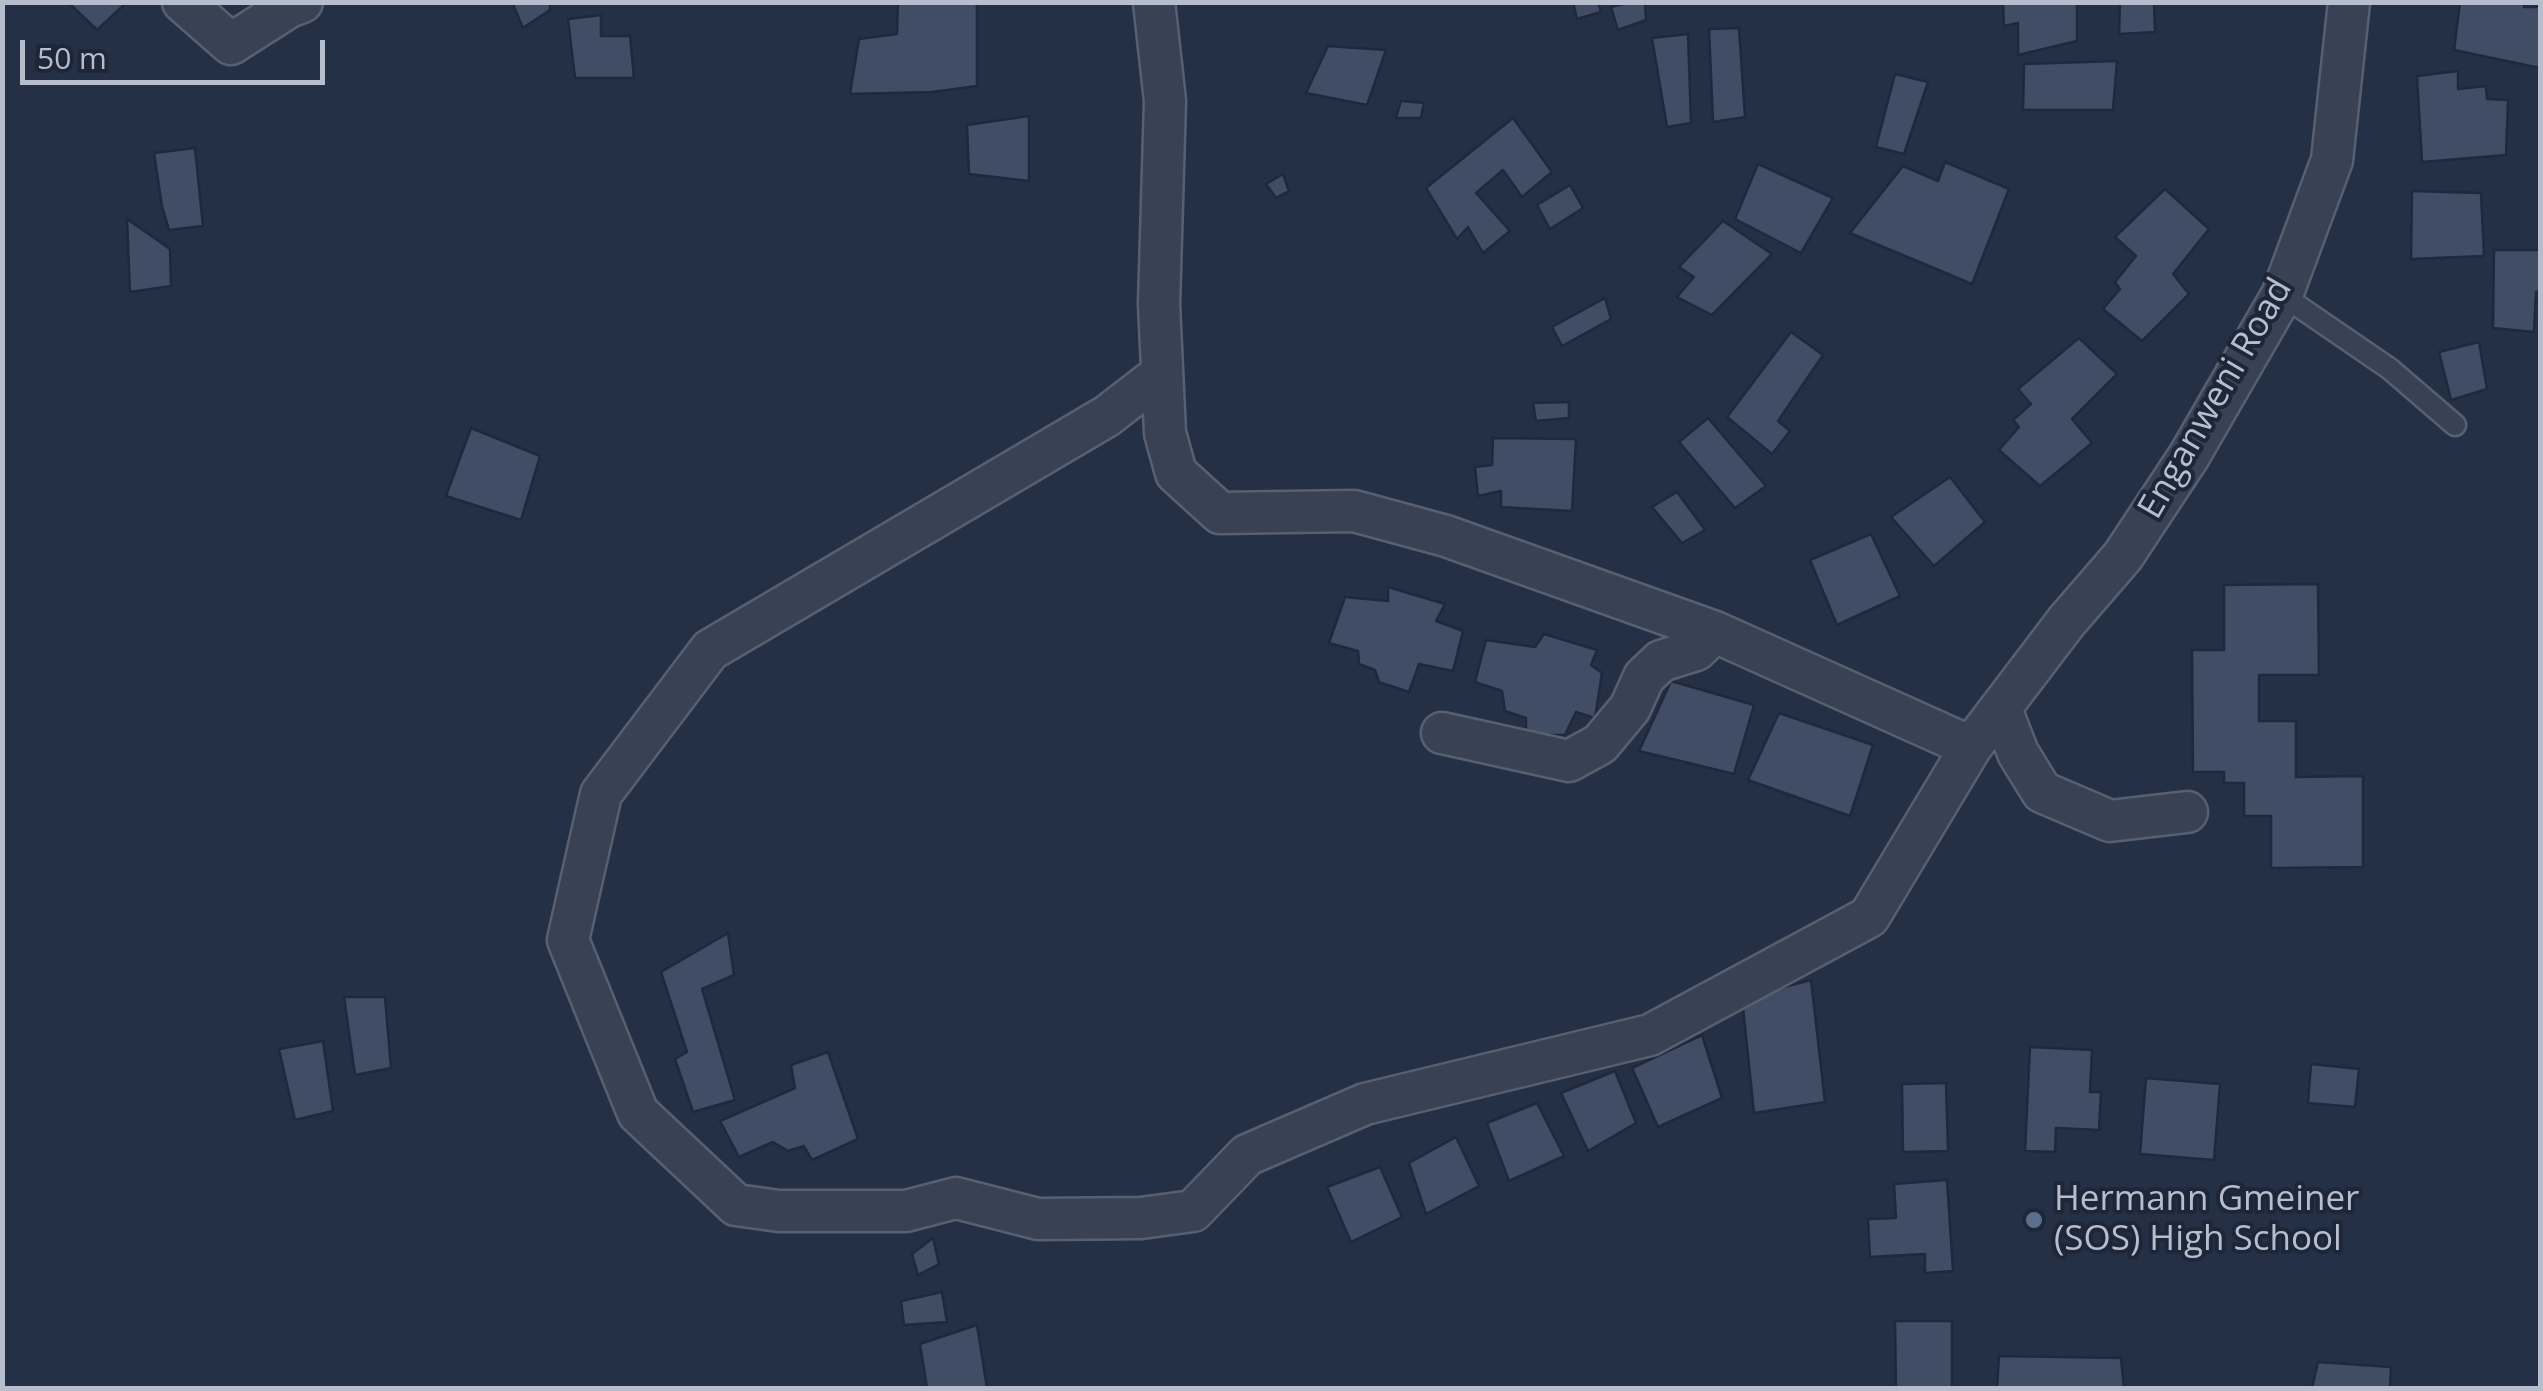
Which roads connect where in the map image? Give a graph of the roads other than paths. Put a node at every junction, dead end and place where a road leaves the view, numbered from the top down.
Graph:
1 (184, 2) edge
2 (302, 2) edge
3 (1154, 2) edge
4 (2349, 2) edge
5 (2282, 295) junction
6 (1160, 375) junction
7 (2455, 424) dead end
8 (1715, 632) junction
9 (2000, 708) junction
10 (1442, 733) dead end
11 (1971, 746) junction
12 (2187, 812) dead end

1 - 2 street
3 - 6 street
4 - 5 street, Enganweni Road
5 - 7 lane
5 - 9 street, Enganweni Road
6 - 8 street
6 - 11 street, Enganweni Road
8 - 10 street
8 - 11 street
9 - 11 street, Enganweni Road
9 - 12 street

